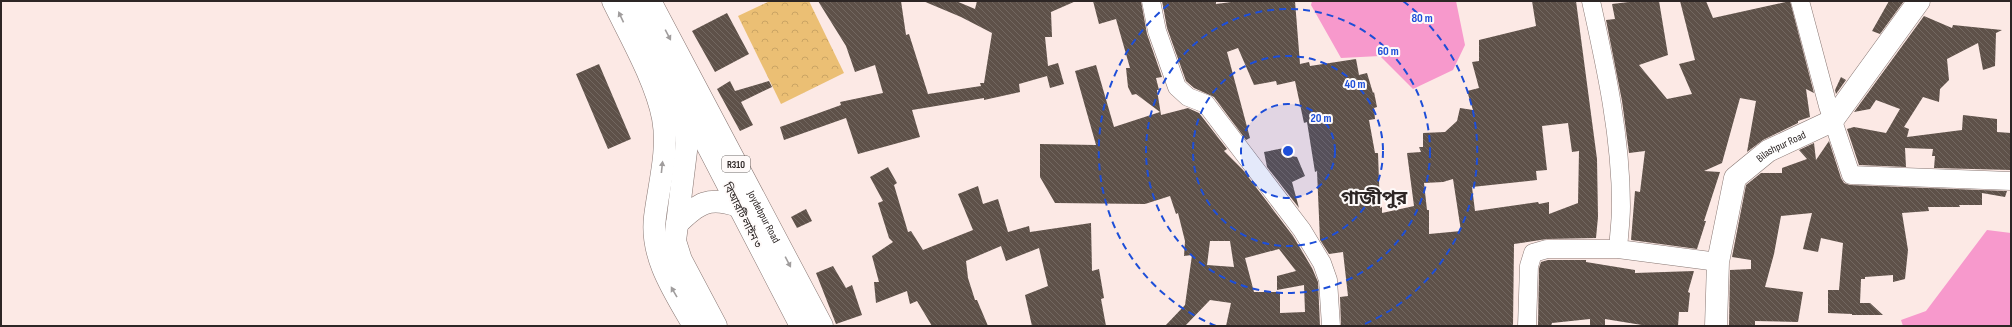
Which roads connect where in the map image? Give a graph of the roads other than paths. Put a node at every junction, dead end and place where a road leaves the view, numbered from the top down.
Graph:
1 (613, 1) edge
2 (629, 1) edge
3 (650, 1) edge
4 (1152, 1) edge
5 (1591, 1) edge
6 (1800, 1) edge
7 (1919, 1) edge
8 (682, 107) junction
9 (1832, 121) junction
10 (2011, 181) edge
11 (738, 206) junction
12 (677, 224) junction
13 (1618, 249) junction
14 (1718, 262) junction
15 (694, 326) edge
16 (716, 326) edge
17 (801, 326) edge
18 (822, 326) edge
19 (1331, 326) edge
20 (1527, 326) edge
21 (1716, 326) edge

15 -> 1 main road
2 - 8 main road, বিআরটি লাইন ৩
3 -> 18 main road, Joydebpur Road / R310
4 - 19 street
5 - 13 street
6 - 9 street
7 - 9 main road, Bilashpur Road
8 - 11 main road, বিআরটি লাইন ৩
8 - 12 main road, বিআরটি লাইন ৩
9 - 10 street
9 - 14 main road, Bilashpur Road
11 - 12 main road
11 - 17 main road, বিআরটি লাইন ৩
12 - 16 main road, বিআরটি লাইন ৩
13 - 14 street
13 - 20 street
14 - 21 main road, Bilashpur Road

